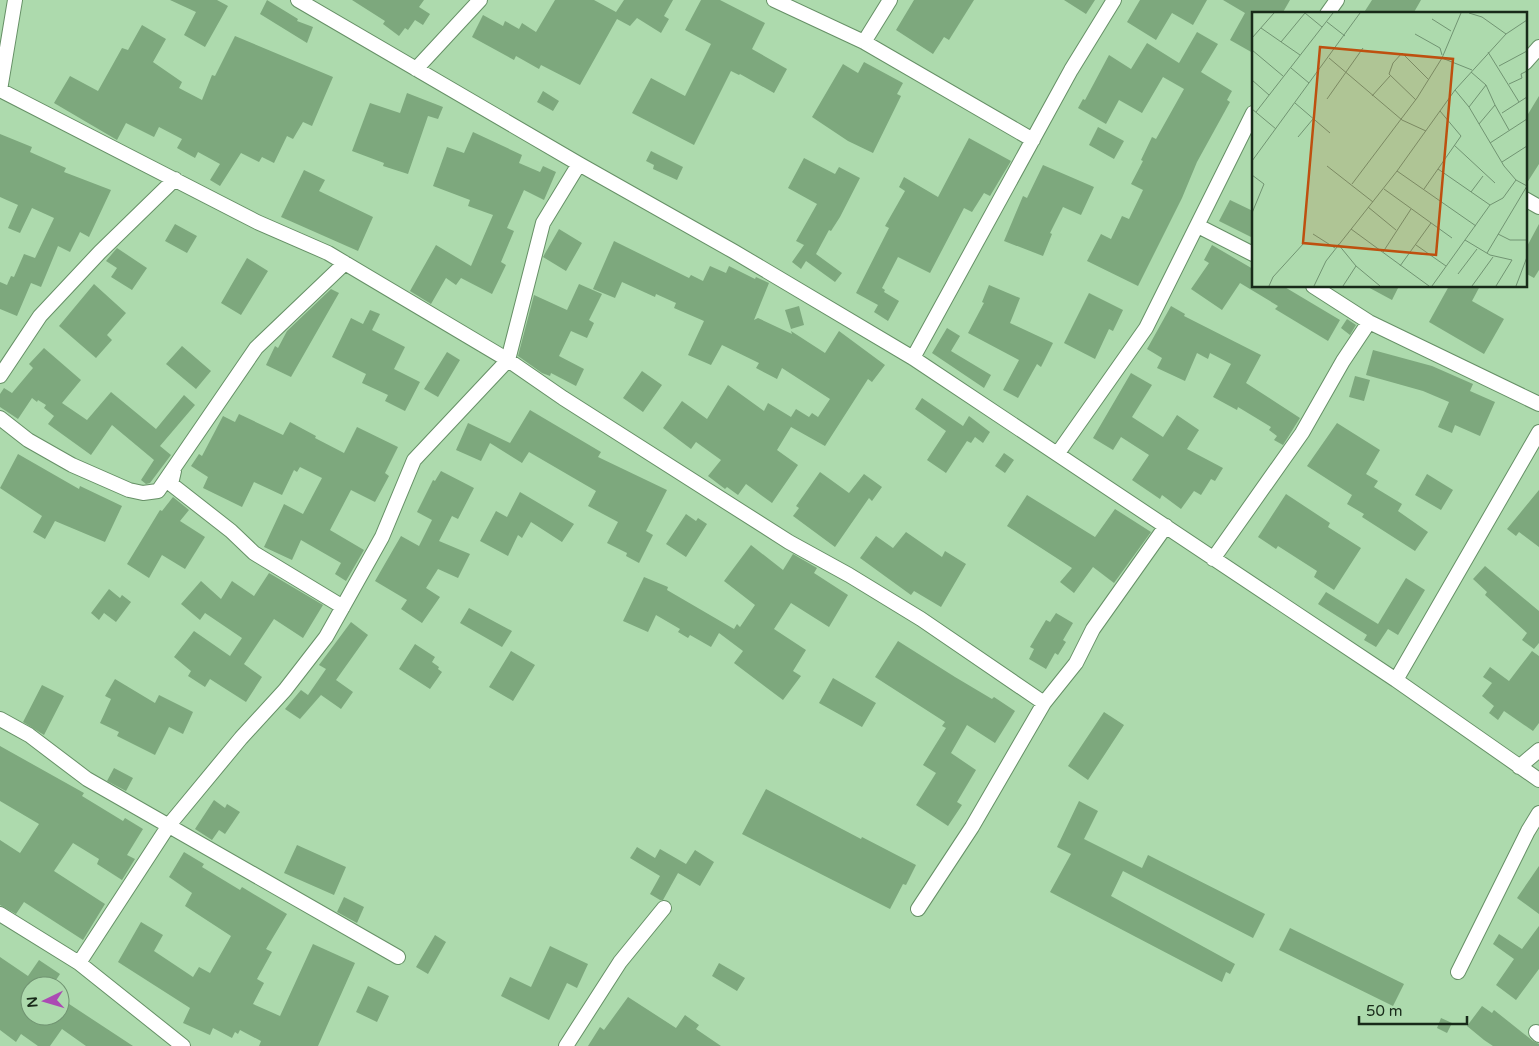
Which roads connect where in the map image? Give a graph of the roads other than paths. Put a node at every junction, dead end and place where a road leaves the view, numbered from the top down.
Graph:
1 (15, 0) edge
2 (298, 0) edge
3 (480, 0) edge
4 (774, 0) edge
5 (890, 0) edge
6 (1114, 0) edge
7 (1337, 0) edge
8 (1328, 12) edge
9 (864, 42) junction
10 (1539, 47) edge
11 (1526, 63) edge
12 (416, 69) junction
13 (0, 90) edge
14 (1252, 115) edge
15 (1033, 140) junction
16 (579, 164) junction
17 (175, 179) junction
18 (1526, 200) edge
19 (1539, 207) edge
20 (1198, 226) junction
21 (1252, 253) edge
22 (345, 263) junction
23 (1316, 288) edge
24 (1369, 322) junction
25 (914, 358) junction
26 (508, 360) junction
27 (0, 376) edge
28 (1539, 404) edge
29 (0, 418) edge
30 (1539, 432) edge
31 (1058, 453) junction
32 (174, 467) junction
33 (1166, 526) junction
34 (1213, 559) junction
35 (343, 607) junction
36 (1396, 680) junction
37 (1044, 703) junction
38 (0, 719) edge
39 (1539, 750) edge
40 (1519, 767) junction
41 (1539, 780) edge
42 (1539, 813) edge
43 (169, 825) junction
44 (664, 908) dead end
45 (918, 909) dead end
46 (0, 914) edge
47 (398, 958) dead end
48 (79, 963) junction
49 (1458, 972) dead end
50 (183, 1046) edge
51 (566, 1046) edge

1 - 13 street
2 - 12 street
3 - 12 street
4 - 9 street
5 - 9 street
6 - 15 street
7 - 8 street
9 - 15 street
10 - 11 street
12 - 16 street
13 - 17 street
14 - 20 street
15 - 25 street
16 - 25 street
16 - 26 street
17 - 22 street
17 - 27 street
18 - 19 street
20 - 21 street
20 - 31 street
22 - 26 street
22 - 32 street
23 - 24 street
24 - 28 street
24 - 34 street
25 - 31 street
26 - 35 street
26 - 37 street
29 - 32 street
30 - 36 street
31 - 33 street
32 - 35 street
33 - 34 street
33 - 37 street
34 - 36 street
35 - 43 street
36 - 40 street
37 - 45 street
38 - 43 street
39 - 40 street
40 - 41 street
42 - 49 street
43 - 47 street
43 - 48 street
44 - 51 street
46 - 48 street
48 - 50 street

